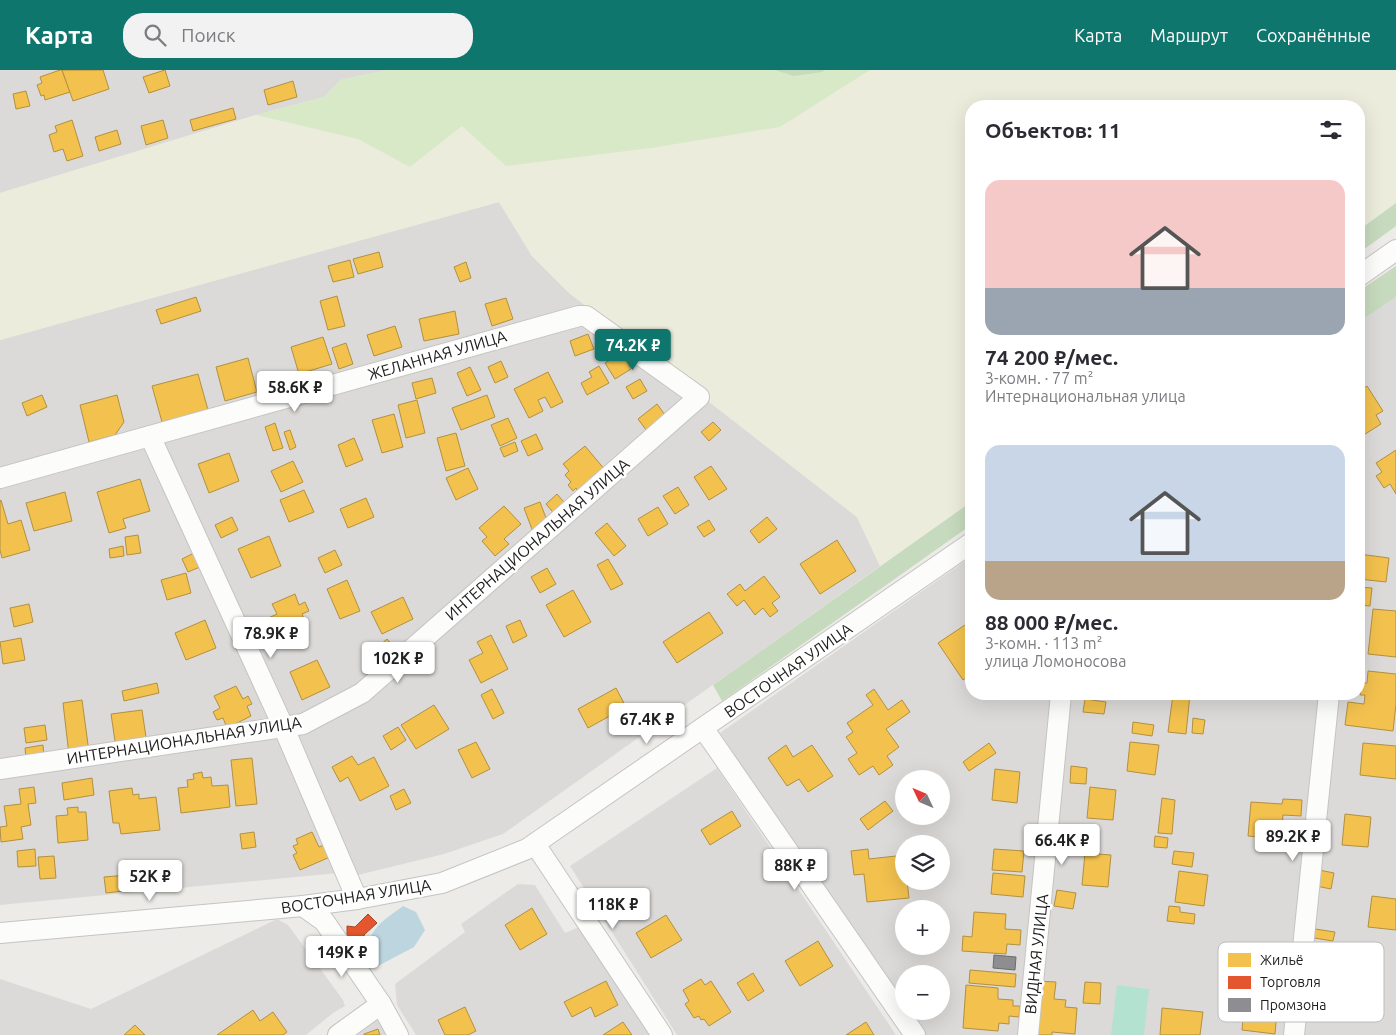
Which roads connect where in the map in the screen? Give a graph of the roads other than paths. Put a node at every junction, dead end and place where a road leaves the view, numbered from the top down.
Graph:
1 (1396, 250) edge
2 (1365, 272) edge
3 (699, 396) joint
4 (150, 436) junction
5 (0, 478) edge
6 (965, 547) edge
7 (1060, 700) edge
8 (1328, 700) edge
9 (283, 726) junction
10 (703, 728) junction
11 (0, 768) edge
12 (535, 844) junction
13 (357, 899) junction
14 (303, 906) junction
15 (0, 933) edge
16 (1304, 942) edge
17 (381, 1004) junction
18 (1295, 1022) edge
19 (338, 1035) edge
20 (398, 1035) edge
21 (662, 1035) edge
22 (915, 1035) edge
23 (1028, 1035) edge
24 (1294, 1035) edge

1 - 2 street
3 - 4 street, ЖЕЛАННАЯ УЛИЦА
3 - 9 street, ИНТЕРНАЦИОНАЛЬНАЯ УЛИЦА
4 - 5 street, ЖЕЛАННАЯ УЛИЦА
4 - 9 street
6 - 10 street, ВОСТОЧНАЯ УЛИЦА
7 - 23 street, ВИДНАЯ УЛИЦА
8 - 16 street
9 - 11 street, ИНТЕРНАЦИОНАЛЬНАЯ УЛИЦА
9 - 13 street
10 - 12 street, ВОСТОЧНАЯ УЛИЦА
10 - 22 street
12 - 13 street, ВОСТОЧНАЯ УЛИЦА
12 - 21 street
13 - 14 street, ВОСТОЧНАЯ УЛИЦА
14 - 15 street, ВОСТОЧНАЯ УЛИЦА
14 - 17 street
17 - 19 street
17 - 20 street
18 - 24 street

